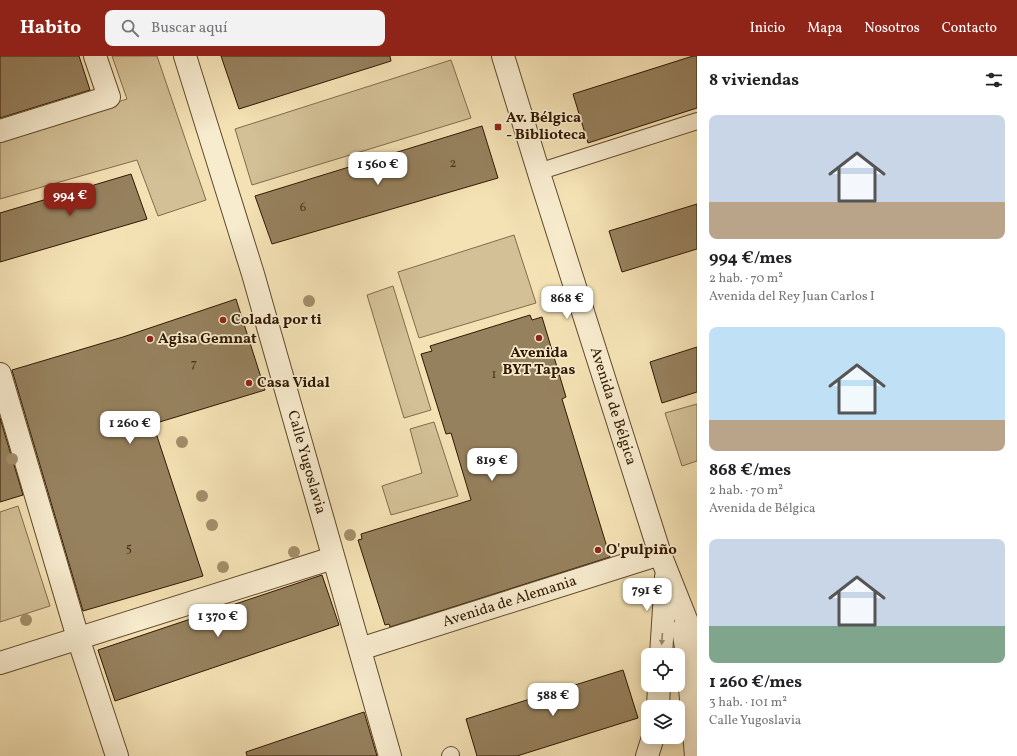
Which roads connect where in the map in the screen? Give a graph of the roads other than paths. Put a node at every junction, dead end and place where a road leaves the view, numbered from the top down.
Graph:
1 (95, 56) edge
2 (184, 56) edge
3 (503, 56) edge
4 (697, 121) edge
5 (0, 131) edge
6 (538, 172) junction
7 (0, 374) edge
8 (333, 558) junction
9 (663, 563) junction
10 (78, 638) junction
11 (697, 647) edge
12 (661, 648) edge
13 (360, 649) junction
14 (0, 663) edge
15 (651, 744) edge
16 (117, 756) edge
17 (390, 756) edge
18 (647, 756) edge
19 (696, 756) edge

1 - 5 street
2 - 8 street, Calle Yugoslavia
3 - 6 street, Avenida de Bélgica
4 - 6 lane
6 - 9 street, Avenida de Bélgica
7 - 10 street
8 - 10 street
8 - 13 street
9 - 11 street, Avenida de Bélgica
9 -> 12 street, Avenida de Bélgica
9 - 13 street, Avenida de Alemania
9 - 19 street, Avenida de Bélgica
10 - 14 street
10 - 16 street
13 - 17 street
15 - 18 street

